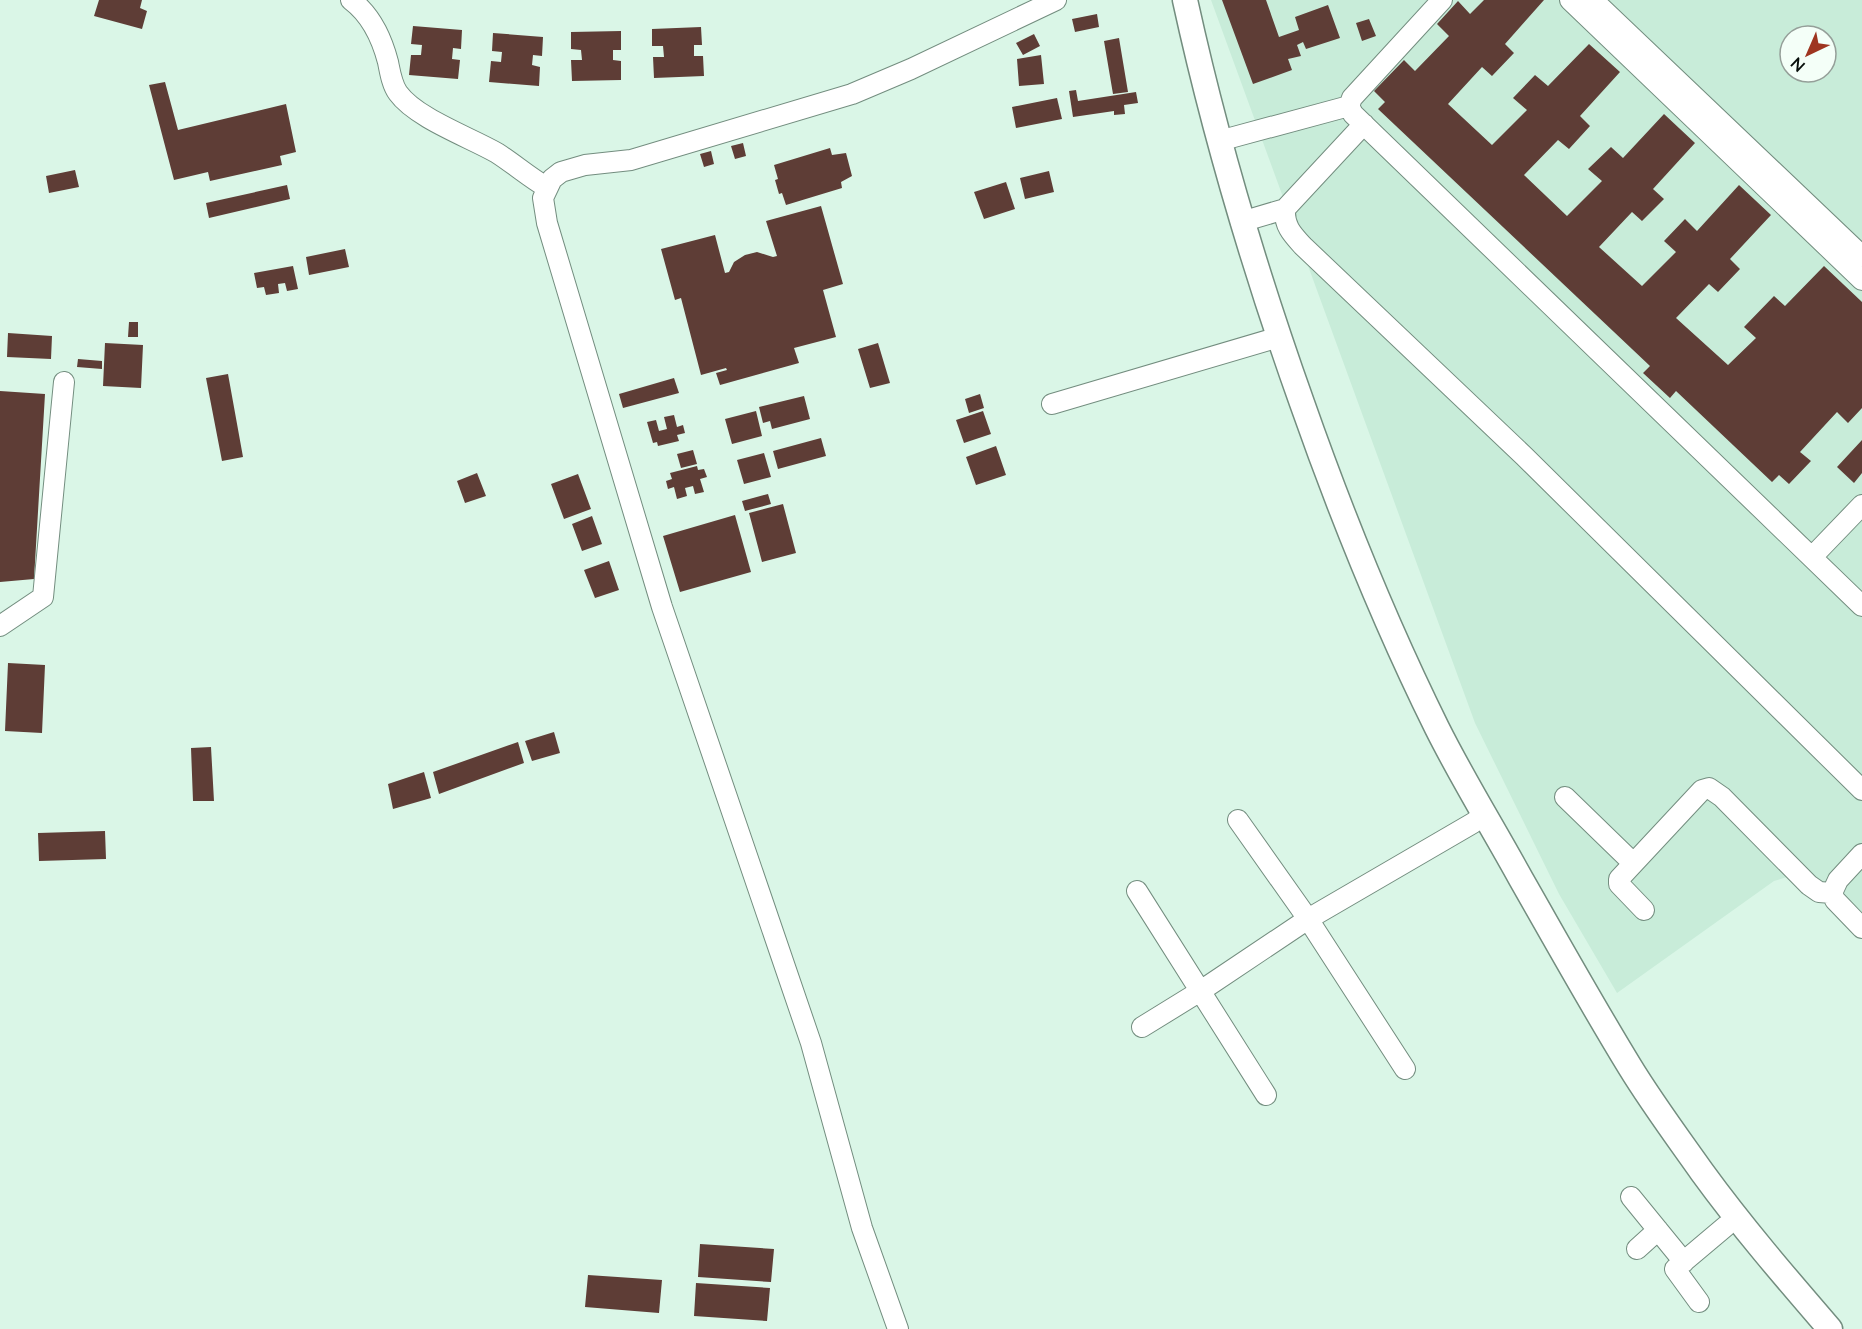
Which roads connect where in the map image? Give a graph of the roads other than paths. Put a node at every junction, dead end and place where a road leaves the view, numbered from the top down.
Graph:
1 (351, 0) edge
2 (1056, 0) edge
3 (1185, 0) edge
4 (1442, 0) edge
5 (1570, 0) edge
6 (1593, 7) edge
7 (1348, 106) junction
8 (1364, 124) junction
9 (1223, 140) junction
10 (546, 187) junction
11 (1285, 209) junction
12 (1247, 220) junction
13 (1862, 256) edge
14 (1862, 280) edge
15 (1279, 338) junction
16 (64, 382) dead end
17 (1052, 404) dead end
18 (1862, 504) edge
19 (1812, 557) junction
20 (1862, 606) edge
21 (0, 626) edge
22 (1862, 790) edge
23 (1564, 797) dead end
24 (1479, 818) junction
25 (1238, 820) dead end
26 (1862, 854) edge
27 (1633, 863) junction
28 (1137, 891) dead end
29 (1832, 893) junction
30 (1644, 910) dead end
31 (1308, 919) junction
32 (1862, 928) edge
33 (1202, 990) junction
34 (1142, 1027) dead end
35 (1405, 1069) dead end
36 (1266, 1095) dead end
37 (1631, 1197) dead end
38 (1726, 1226) junction
39 (1658, 1230) junction
40 (1637, 1249) dead end
41 (1684, 1262) junction
42 (1699, 1302) dead end
43 (898, 1329) edge
44 (1812, 1329) edge
45 (1830, 1329) edge

1 - 10 street
2 - 10 street
3 - 9 main road
4 - 7 street
5 - 6 street
6 - 13 street
6 - 14 street
7 - 8 street
7 - 9 street
8 - 11 street
8 - 19 street
9 - 12 main road
10 - 43 street
11 - 12 street
11 - 22 street
12 - 15 main road
15 - 17 street
15 - 24 main road
16 - 21 street
18 - 19 street
19 - 20 street
23 - 27 street
24 - 31 street
24 - 38 main road
24 - 45 main road
25 - 31 street
26 - 29 street
27 - 29 street
27 - 30 street
28 - 33 street
29 - 32 street
31 - 33 street
31 - 35 street
33 - 34 street
33 - 36 street
37 - 39 street
38 - 41 street
38 - 44 main road
39 - 40 street
39 - 41 street
41 - 42 street

